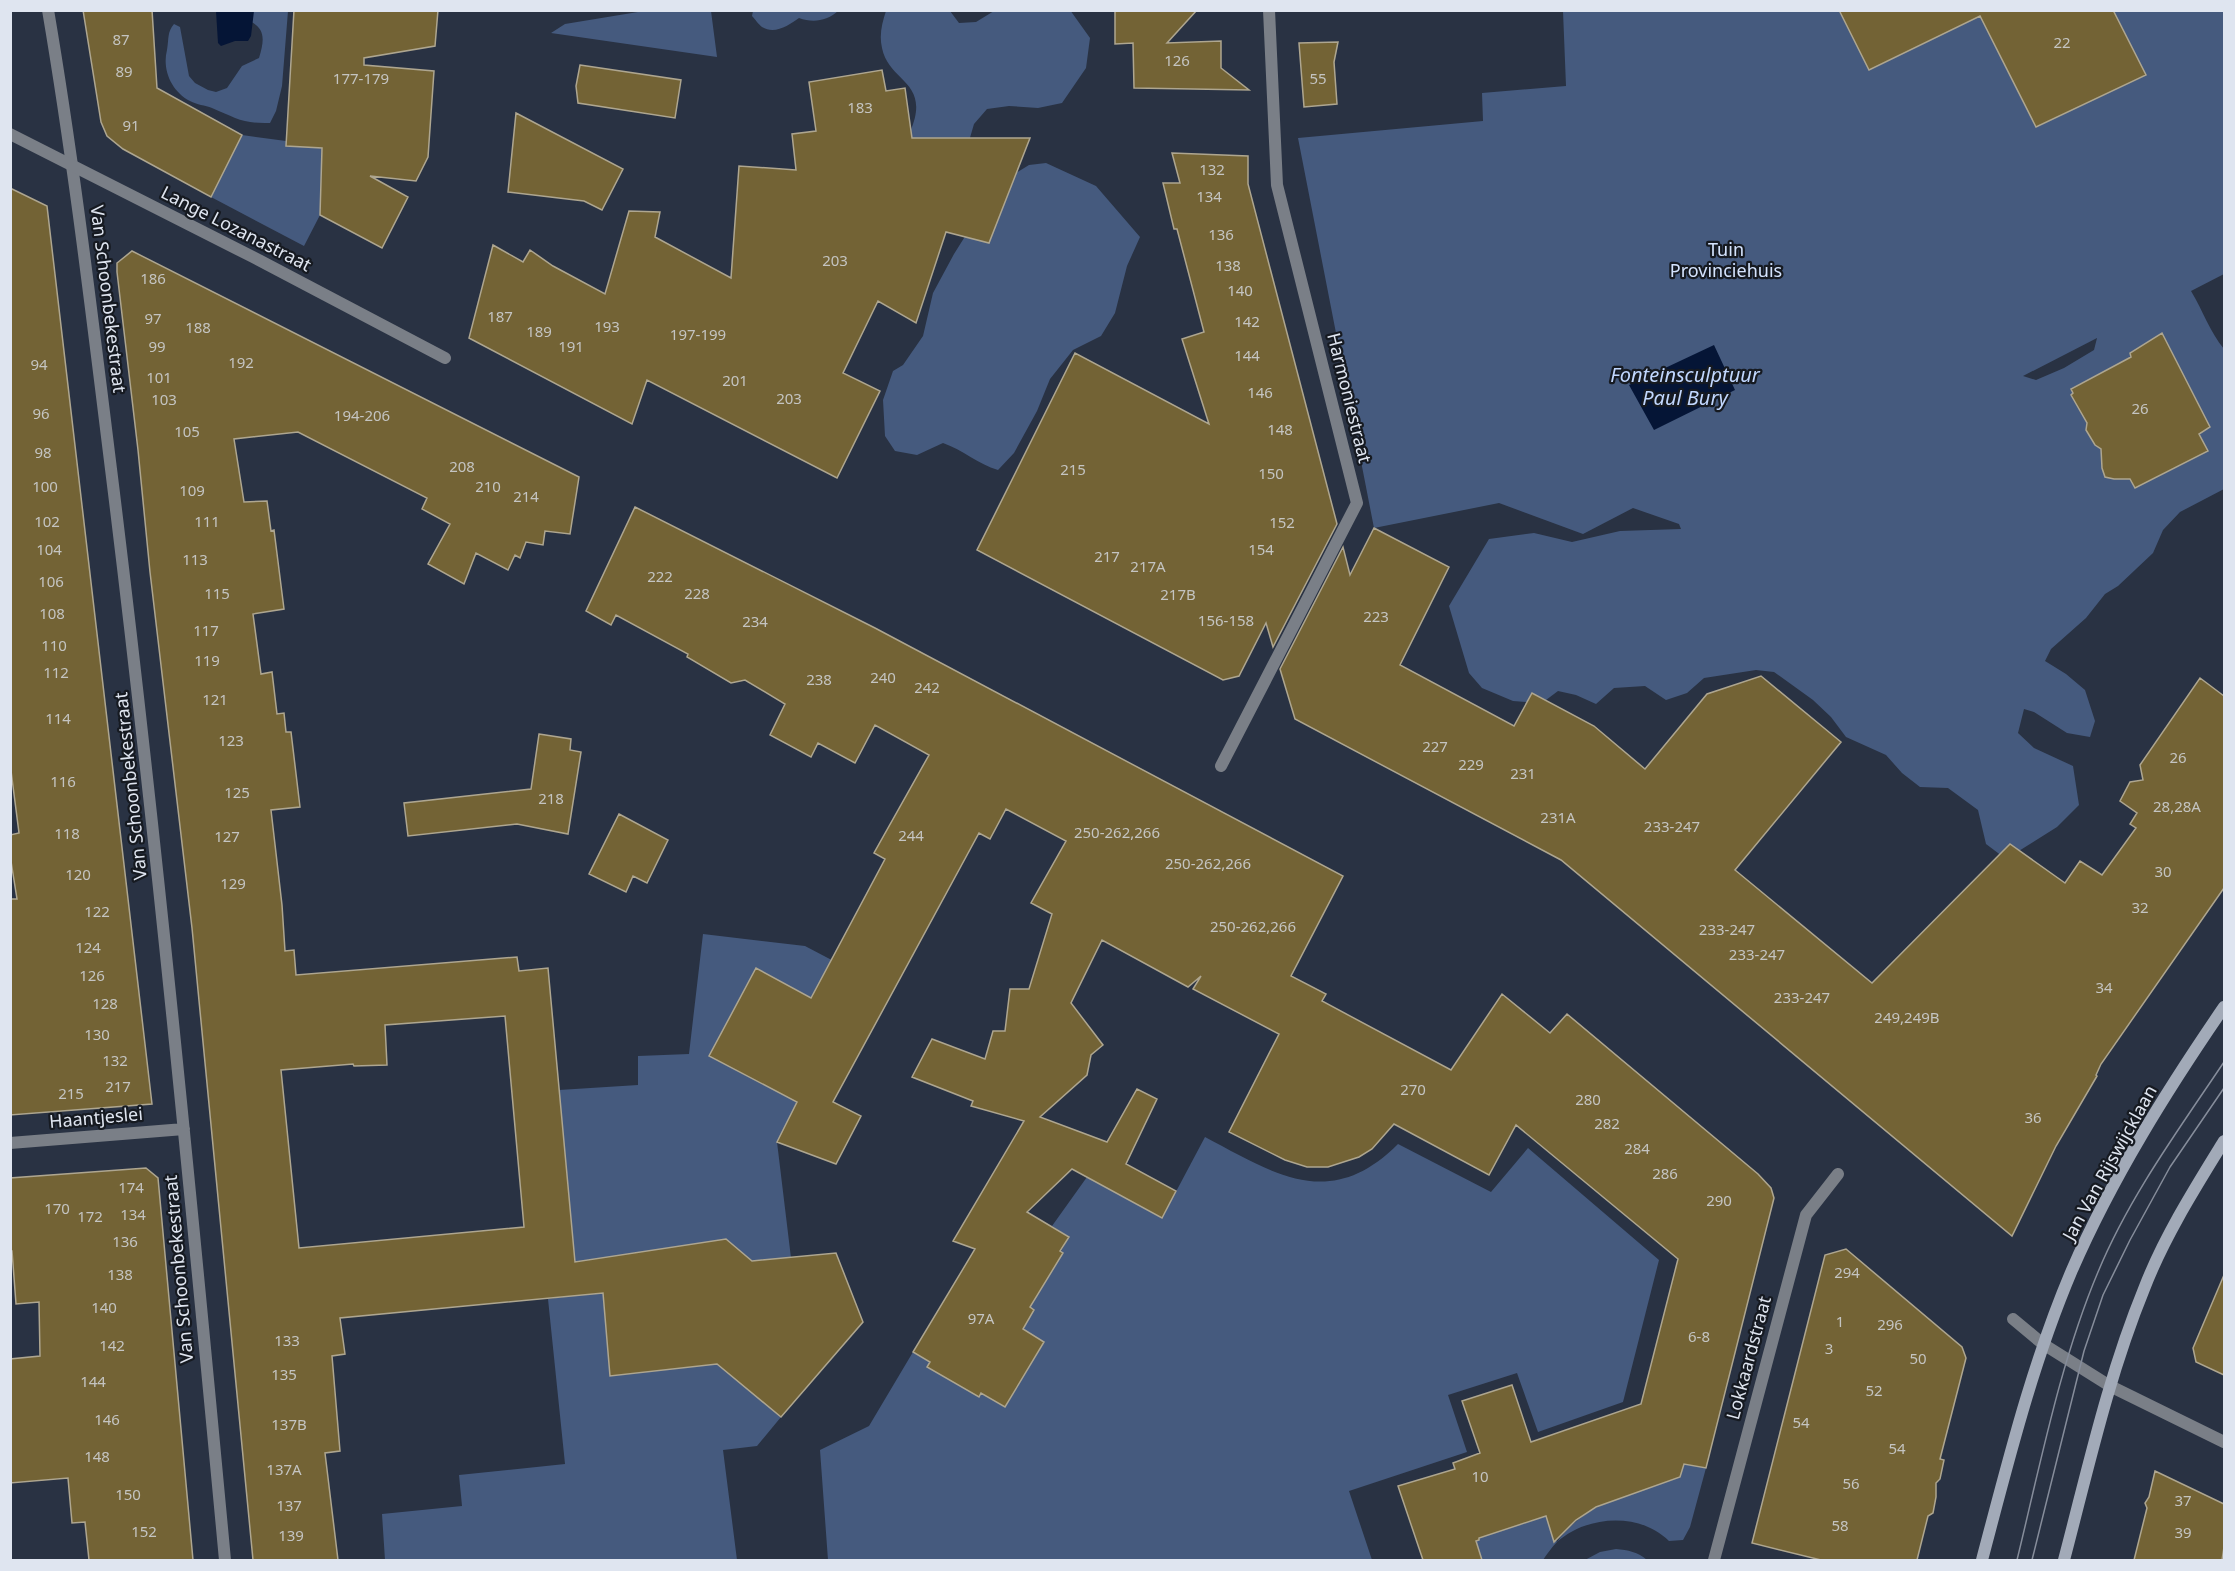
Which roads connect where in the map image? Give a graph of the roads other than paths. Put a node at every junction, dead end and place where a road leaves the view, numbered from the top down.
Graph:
1 (48, 10) edge
2 (1269, 10) edge
3 (10, 134) edge
4 (72, 165) junction
5 (445, 358) dead end
6 (1221, 766) dead end
7 (2224, 1008) edge
8 (184, 1129) junction
9 (2224, 1141) edge
10 (10, 1143) edge
11 (1838, 1174) dead end
12 (2013, 1319) dead end
13 (2043, 1344) junction
14 (2110, 1386) junction
15 (2224, 1442) edge
16 (225, 1560) edge
17 (1714, 1560) edge
18 (1982, 1560) edge
19 (2064, 1560) edge

1 - 4 street, Van Schoonbekestraat
2 - 6 street, Harmoniestraat
3 - 4 street, Lange Lozanastraat
4 - 5 street, Lange Lozanastraat
4 - 8 street, Van Schoonbekestraat
7 - 13 main road, Jan Van Rijswijcklaan
8 - 10 street, Haantjeslei
8 - 16 street, Van Schoonbekestraat
9 - 14 main road
11 - 17 street, Lokkaardstraat
12 - 13 street
13 - 14 street
13 - 18 main road, Jan Van Rijswijcklaan
14 - 15 street
14 - 19 main road

